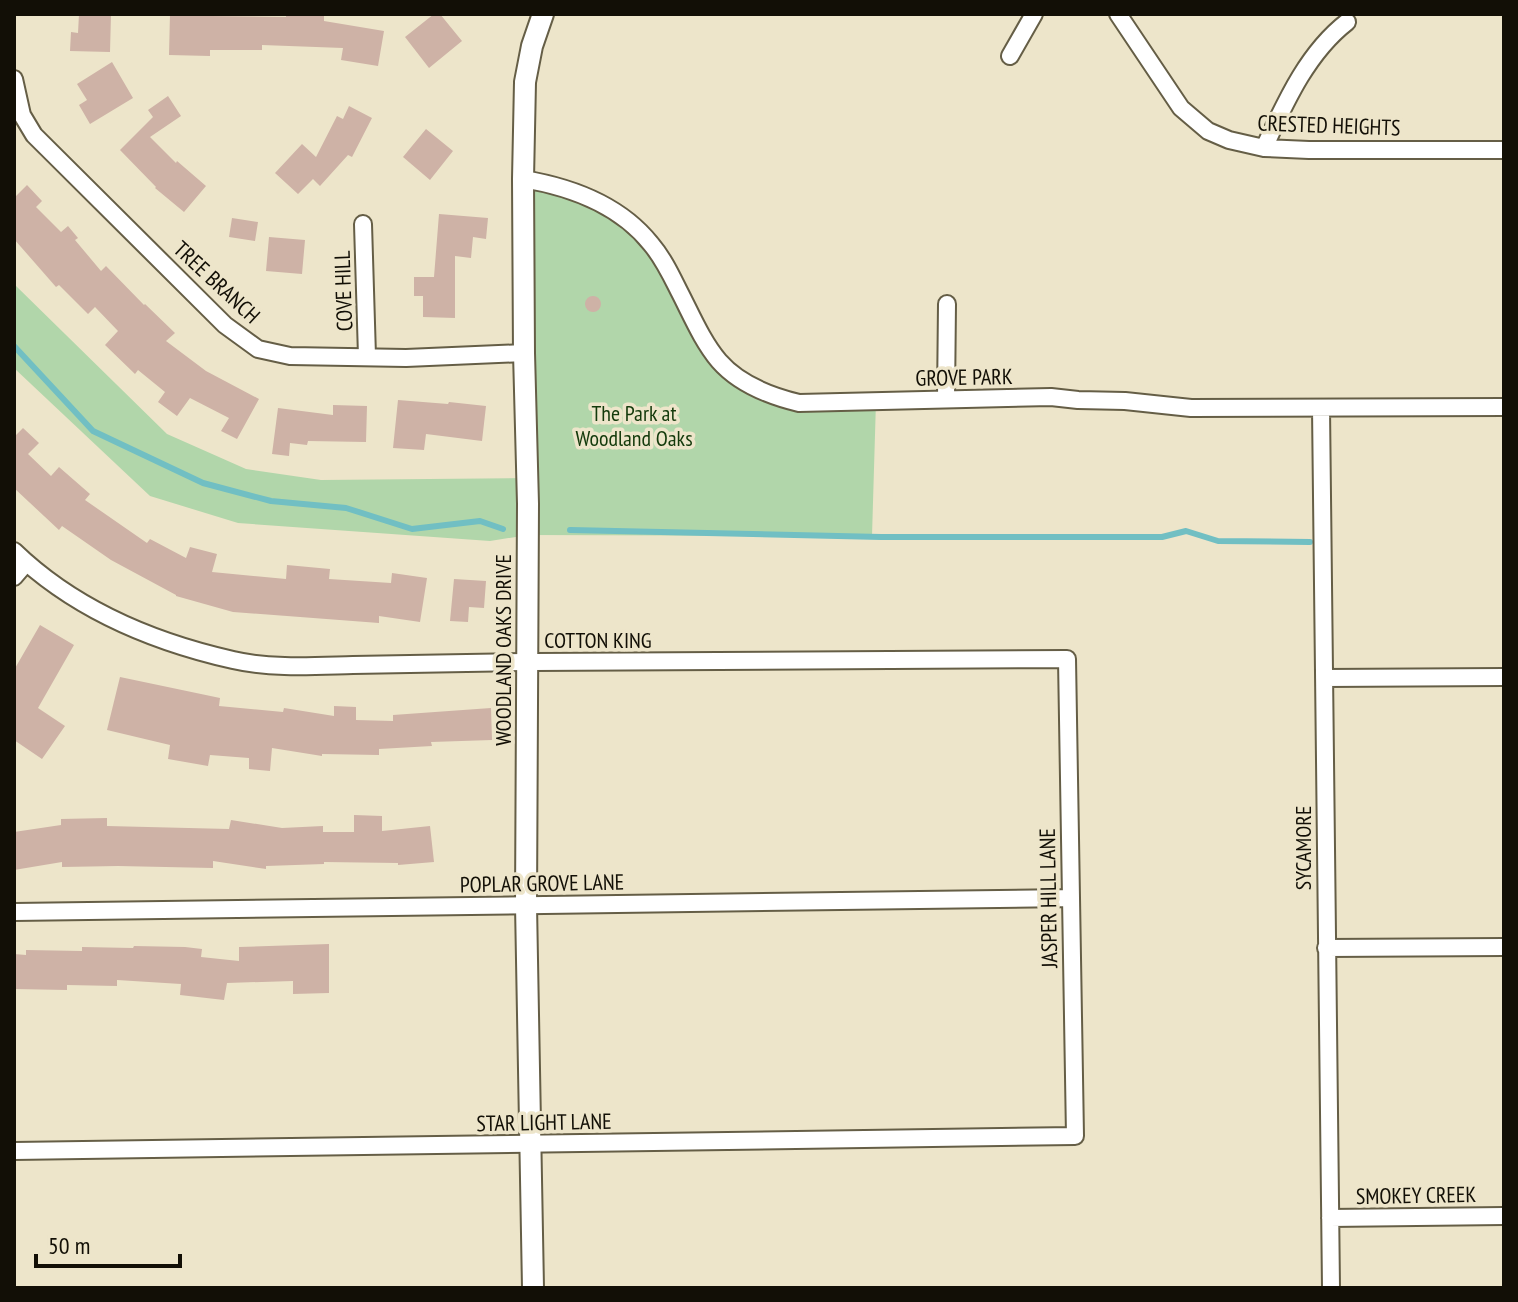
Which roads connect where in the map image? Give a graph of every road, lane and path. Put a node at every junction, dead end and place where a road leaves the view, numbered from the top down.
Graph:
1 (543, 14) edge
2 (1034, 14) edge
3 (1118, 14) edge
4 (1347, 22) dead end
5 (1010, 56) dead end
6 (14, 79) edge
7 (1264, 148) junction
8 (1504, 150) edge
9 (523, 179) junction
10 (363, 224) dead end
11 (947, 304) dead end
12 (524, 353) junction
13 (367, 356) junction
14 (946, 398) junction
15 (1504, 407) edge
16 (1321, 408) junction
17 (20, 557) edge
18 (14, 577) edge
19 (1067, 659) joint
20 (526, 662) junction
21 (1504, 677) edge
22 (1324, 678) junction
23 (1070, 898) junction
24 (526, 905) junction
25 (14, 912) edge
26 (1504, 947) edge
27 (1326, 948) junction
28 (1075, 1136) joint
29 (529, 1144) junction
30 (14, 1151) edge
31 (1504, 1216) edge
32 (1330, 1218) junction
33 (533, 1288) edge
34 (1331, 1288) edge

1 - 9 street, WOODLAND OAKS DRIVE
2 - 5 street
3 - 7 street, CRESTED HEIGHTS
4 - 7 street
6 - 13 street, TREE BRANCH
7 - 8 street, CRESTED HEIGHTS
9 - 12 street, WOODLAND OAKS DRIVE
9 - 14 street, GROVE PARK
10 - 13 street, COVE HILL
11 - 14 street
12 - 13 street, TREE BRANCH
12 - 20 street, WOODLAND OAKS DRIVE
14 - 16 street, GROVE PARK
15 - 16 street, GROVE PARK
16 - 22 street, SYCAMORE
17 - 18 street
17 - 20 street, COTTON KING
19 - 20 street, COTTON KING
19 - 23 street, JASPER HILL LANE
20 - 24 street, WOODLAND OAKS DRIVE
21 - 22 street
22 - 27 street, SYCAMORE
23 - 24 street, POPLAR GROVE LANE
23 - 28 street, JASPER HILL LANE
24 - 25 street, POPLAR GROVE LANE
24 - 29 street, WOODLAND OAKS DRIVE
26 - 27 street
27 - 32 street, SYCAMORE
28 - 29 street, STAR LIGHT LANE
29 - 30 street, STAR LIGHT LANE
29 - 33 street, WOODLAND OAKS DRIVE
31 - 32 street, SMOKEY CREEK
32 - 34 street, SYCAMORE

